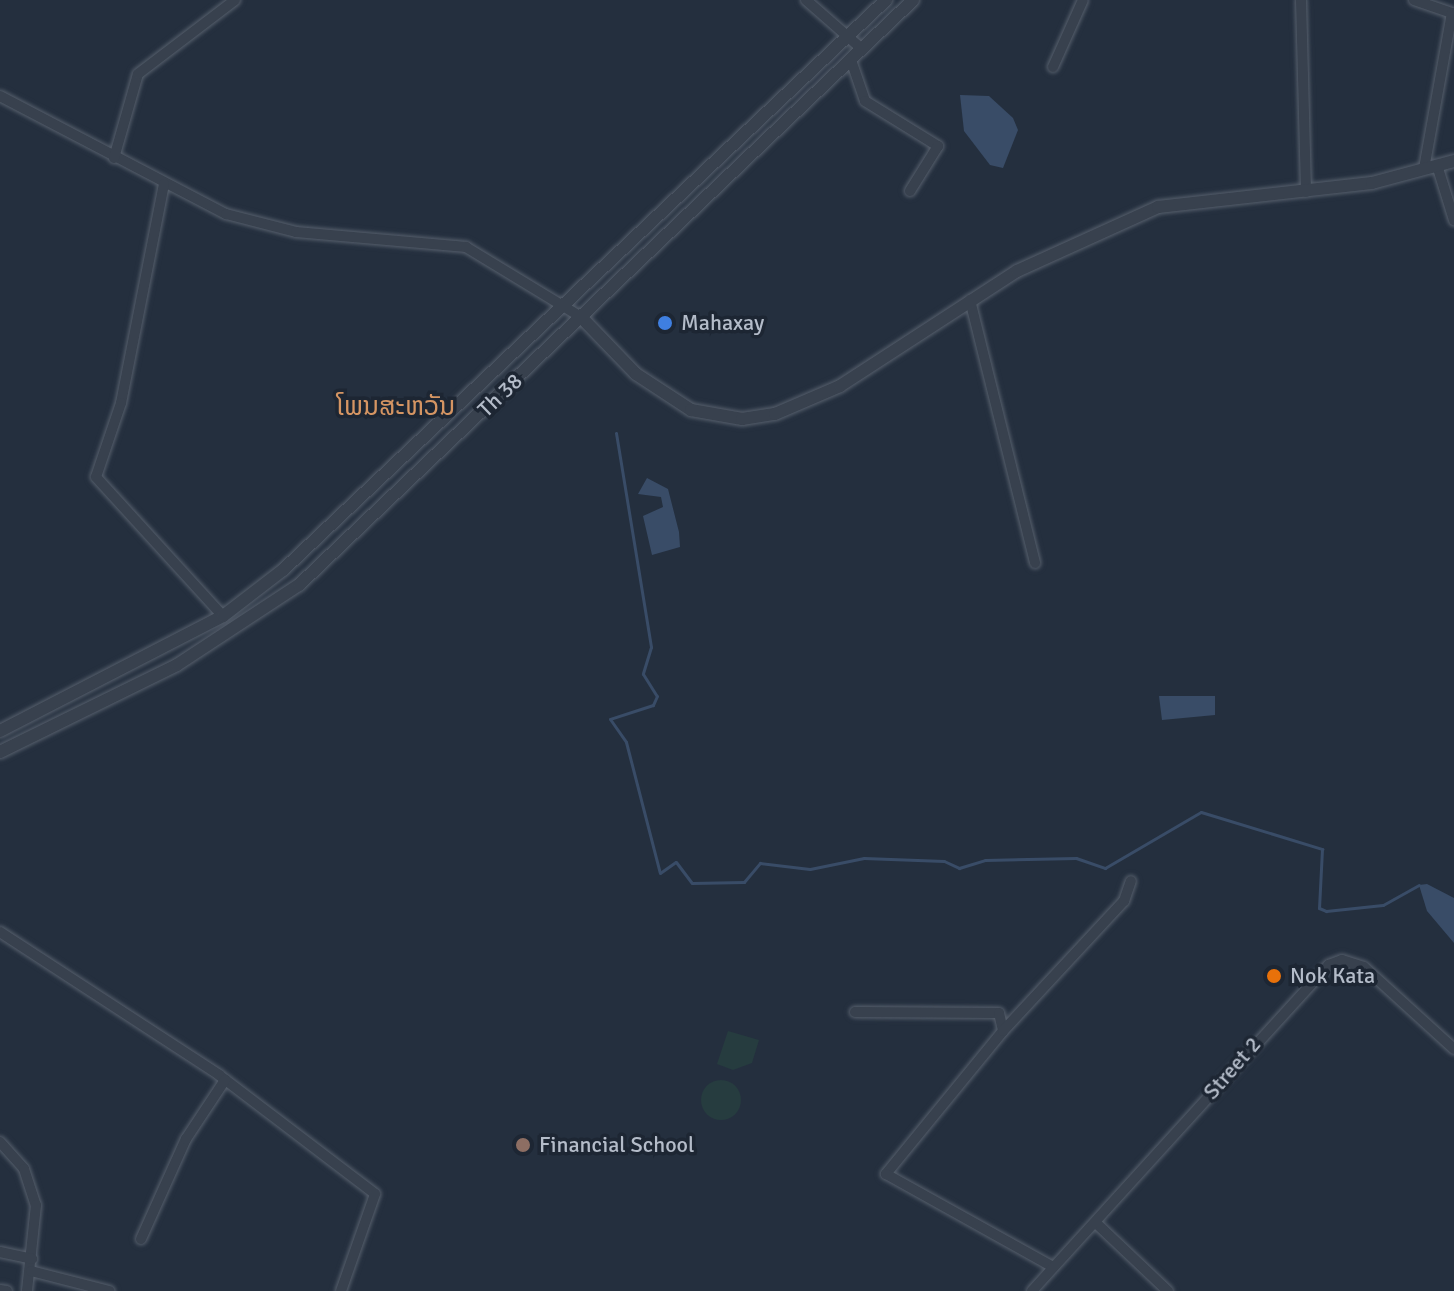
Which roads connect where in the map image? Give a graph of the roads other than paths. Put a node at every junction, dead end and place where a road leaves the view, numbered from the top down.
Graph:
1 (235, 0) edge
2 (806, 0) edge
3 (886, 0) edge
4 (913, 0) edge
5 (1083, 0) edge
6 (1301, 0) edge
7 (1414, 0) edge
8 (1453, 8) edge
9 (847, 36) junction
10 (862, 49) junction
11 (851, 60) junction
12 (1053, 67) dead end
13 (0, 96) edge
14 (114, 158) junction
15 (1454, 161) edge
16 (1430, 167) junction
17 (164, 184) junction
18 (910, 191) dead end
19 (1306, 192) junction
20 (1454, 220) edge
21 (970, 300) junction
22 (567, 303) junction
23 (581, 317) junction
24 (1035, 563) dead end
25 (248, 600) junction
26 (223, 616) junction
27 (259, 616) junction
28 (0, 731) edge
29 (0, 752) edge
30 (1131, 881) dead end
31 (0, 932) edge
32 (855, 1012) dead end
33 (1003, 1031) junction
34 (1454, 1049) edge
35 (225, 1080) junction
36 (0, 1142) edge
37 (1096, 1223) junction
38 (141, 1239) dead end
39 (0, 1252) edge
40 (32, 1259) junction
41 (1053, 1267) junction
42 (31, 1271) junction
43 (0, 1290) edge
44 (7, 1291) edge
45 (27, 1291) edge
46 (109, 1291) edge
47 (341, 1291) edge
48 (1032, 1291) edge
49 (1168, 1291) edge

1 - 14 street
2 - 9 street
3 - 9 street, Th 38
4 - 10 street, Th 38
5 - 12 street
6 - 19 street
7 - 8 street
8 - 16 street
9 - 10 street
9 - 22 street, Th 38
10 - 11 street, Th 38
11 - 18 street
11 - 23 street, Th 38
13 - 14 street
14 - 17 street
15 - 16 street
16 - 19 street
16 - 20 street
17 - 22 street
17 - 26 street
19 - 21 street
21 - 23 street
21 - 24 street
22 - 23 street
22 - 25 street, Th 38
23 - 27 street, Th 38
25 - 26 street, Th 38
25 - 27 street
26 - 28 street, Th 38
27 - 29 street, Th 38
30 - 33 street
31 - 35 street
32 - 33 street
33 - 41 street
34 - 37 street, Street 2
35 - 38 street
35 - 47 street
36 - 40 street
37 - 41 street, Street 2
37 - 49 street
39 - 40 street
40 - 42 street
41 - 48 street, Street 2
42 - 45 street
42 - 46 street
43 - 44 street

